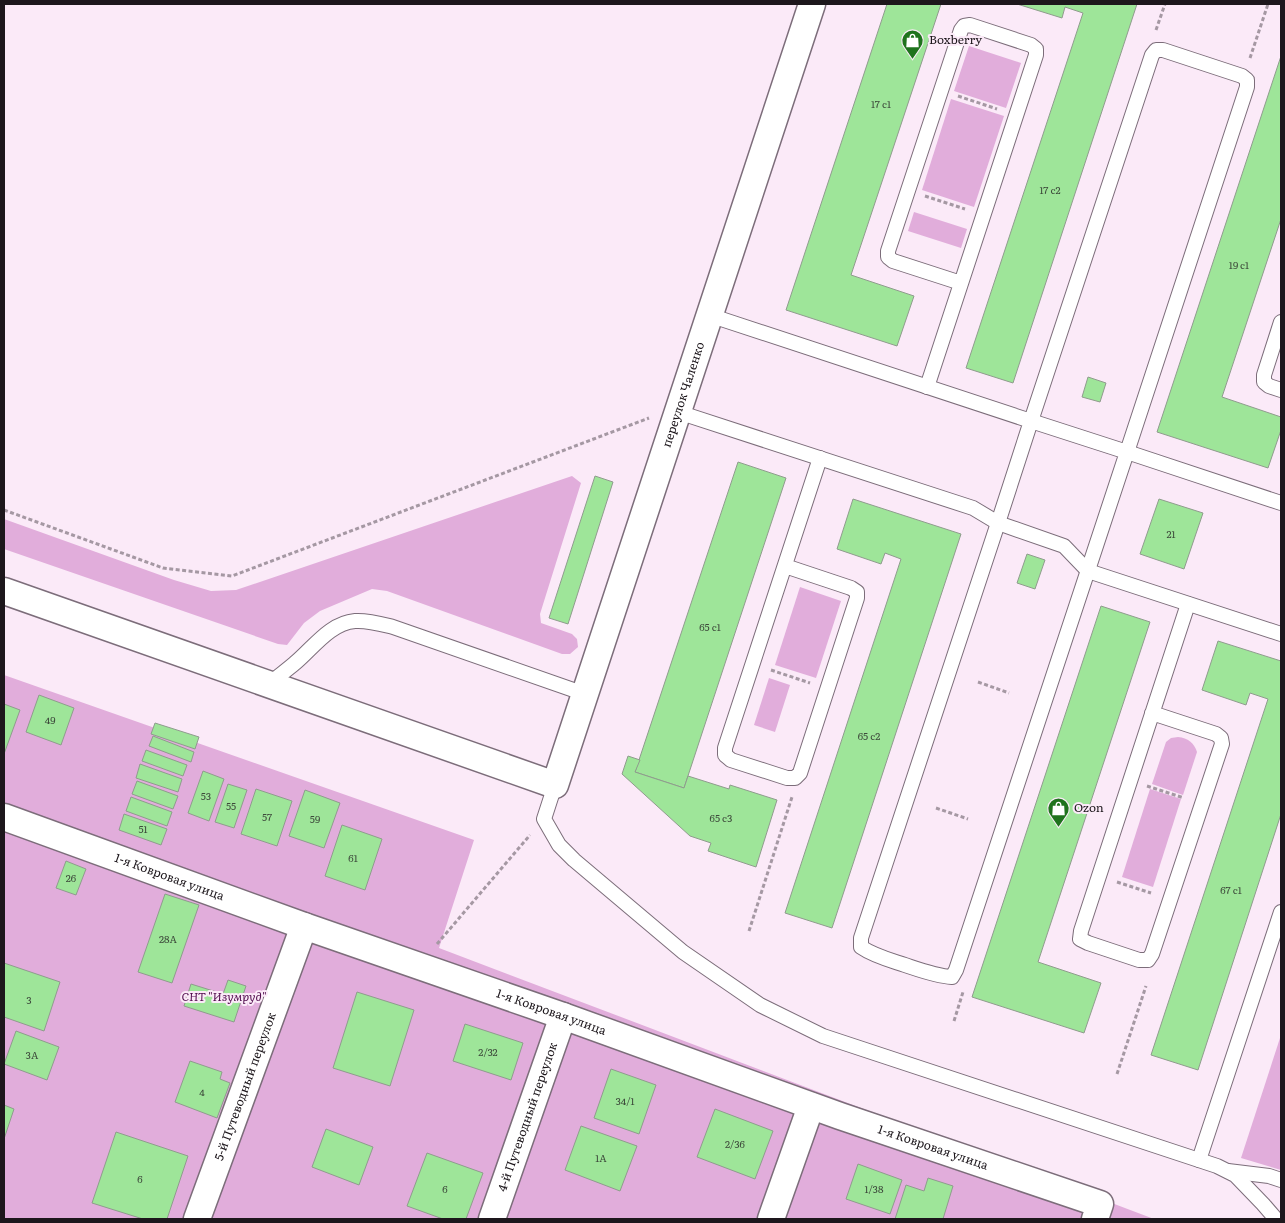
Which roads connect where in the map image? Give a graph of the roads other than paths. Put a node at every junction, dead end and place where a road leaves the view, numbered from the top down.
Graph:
1 (812, 4) edge
2 (961, 283) junction
3 (710, 316) junction
4 (1281, 322) edge
5 (927, 387) junction
6 (1281, 390) edge
7 (678, 412) junction
8 (1031, 421) junction
9 (1127, 452) junction
10 (820, 458) junction
11 (1281, 503) edge
12 (998, 523) junction
13 (785, 566) junction
14 (1088, 571) junction
15 (4, 592) edge
16 (1188, 604) junction
17 (1281, 634) edge
18 (268, 684) junction
19 (585, 694) junction
20 (1152, 713) junction
21 (555, 786) junction
22 (4, 818) edge
23 (1281, 912) edge
24 (304, 926) junction
25 (563, 1016) junction
26 (811, 1106) junction
27 (1199, 1160) junction
28 (1225, 1170) junction
29 (1281, 1180) edge
30 (1097, 1212) edge
31 (198, 1219) edge
32 (492, 1219) edge
33 (771, 1219) edge
34 (1276, 1219) edge

1 - 3 street, переулок Чаленко
2 - 2 lane
2 - 5 lane
3 - 5 lane
3 - 7 street, переулок Чаленко
4 - 6 lane
5 - 8 lane
7 - 10 lane
7 - 19 street, переулок Чаленко
8 - 9 lane
8 - 9 lane
8 - 12 lane
9 - 11 lane
9 - 14 lane
10 - 12 lane
10 - 13 lane
12 - 14 lane
12 - 14 lane
13 - 13 lane
14 - 16 lane
15 - 18 street
16 - 17 lane
16 - 20 lane
18 - 19 lane
18 - 21 street
19 - 21 street, переулок Чаленко
20 - 20 lane
21 - 27 lane
22 - 24 street, 1-я Ковровая улица
23 - 27 lane
24 - 25 street, 1-я Ковровая улица
24 - 31 street, 5-й Путеводный переулок
25 - 26 street, 1-я Ковровая улица
25 - 32 street, 4-й Путеводный переулок
26 - 30 street, 1-я Ковровая улица
26 - 33 street
27 - 28 lane
28 - 29 lane
28 - 34 lane

